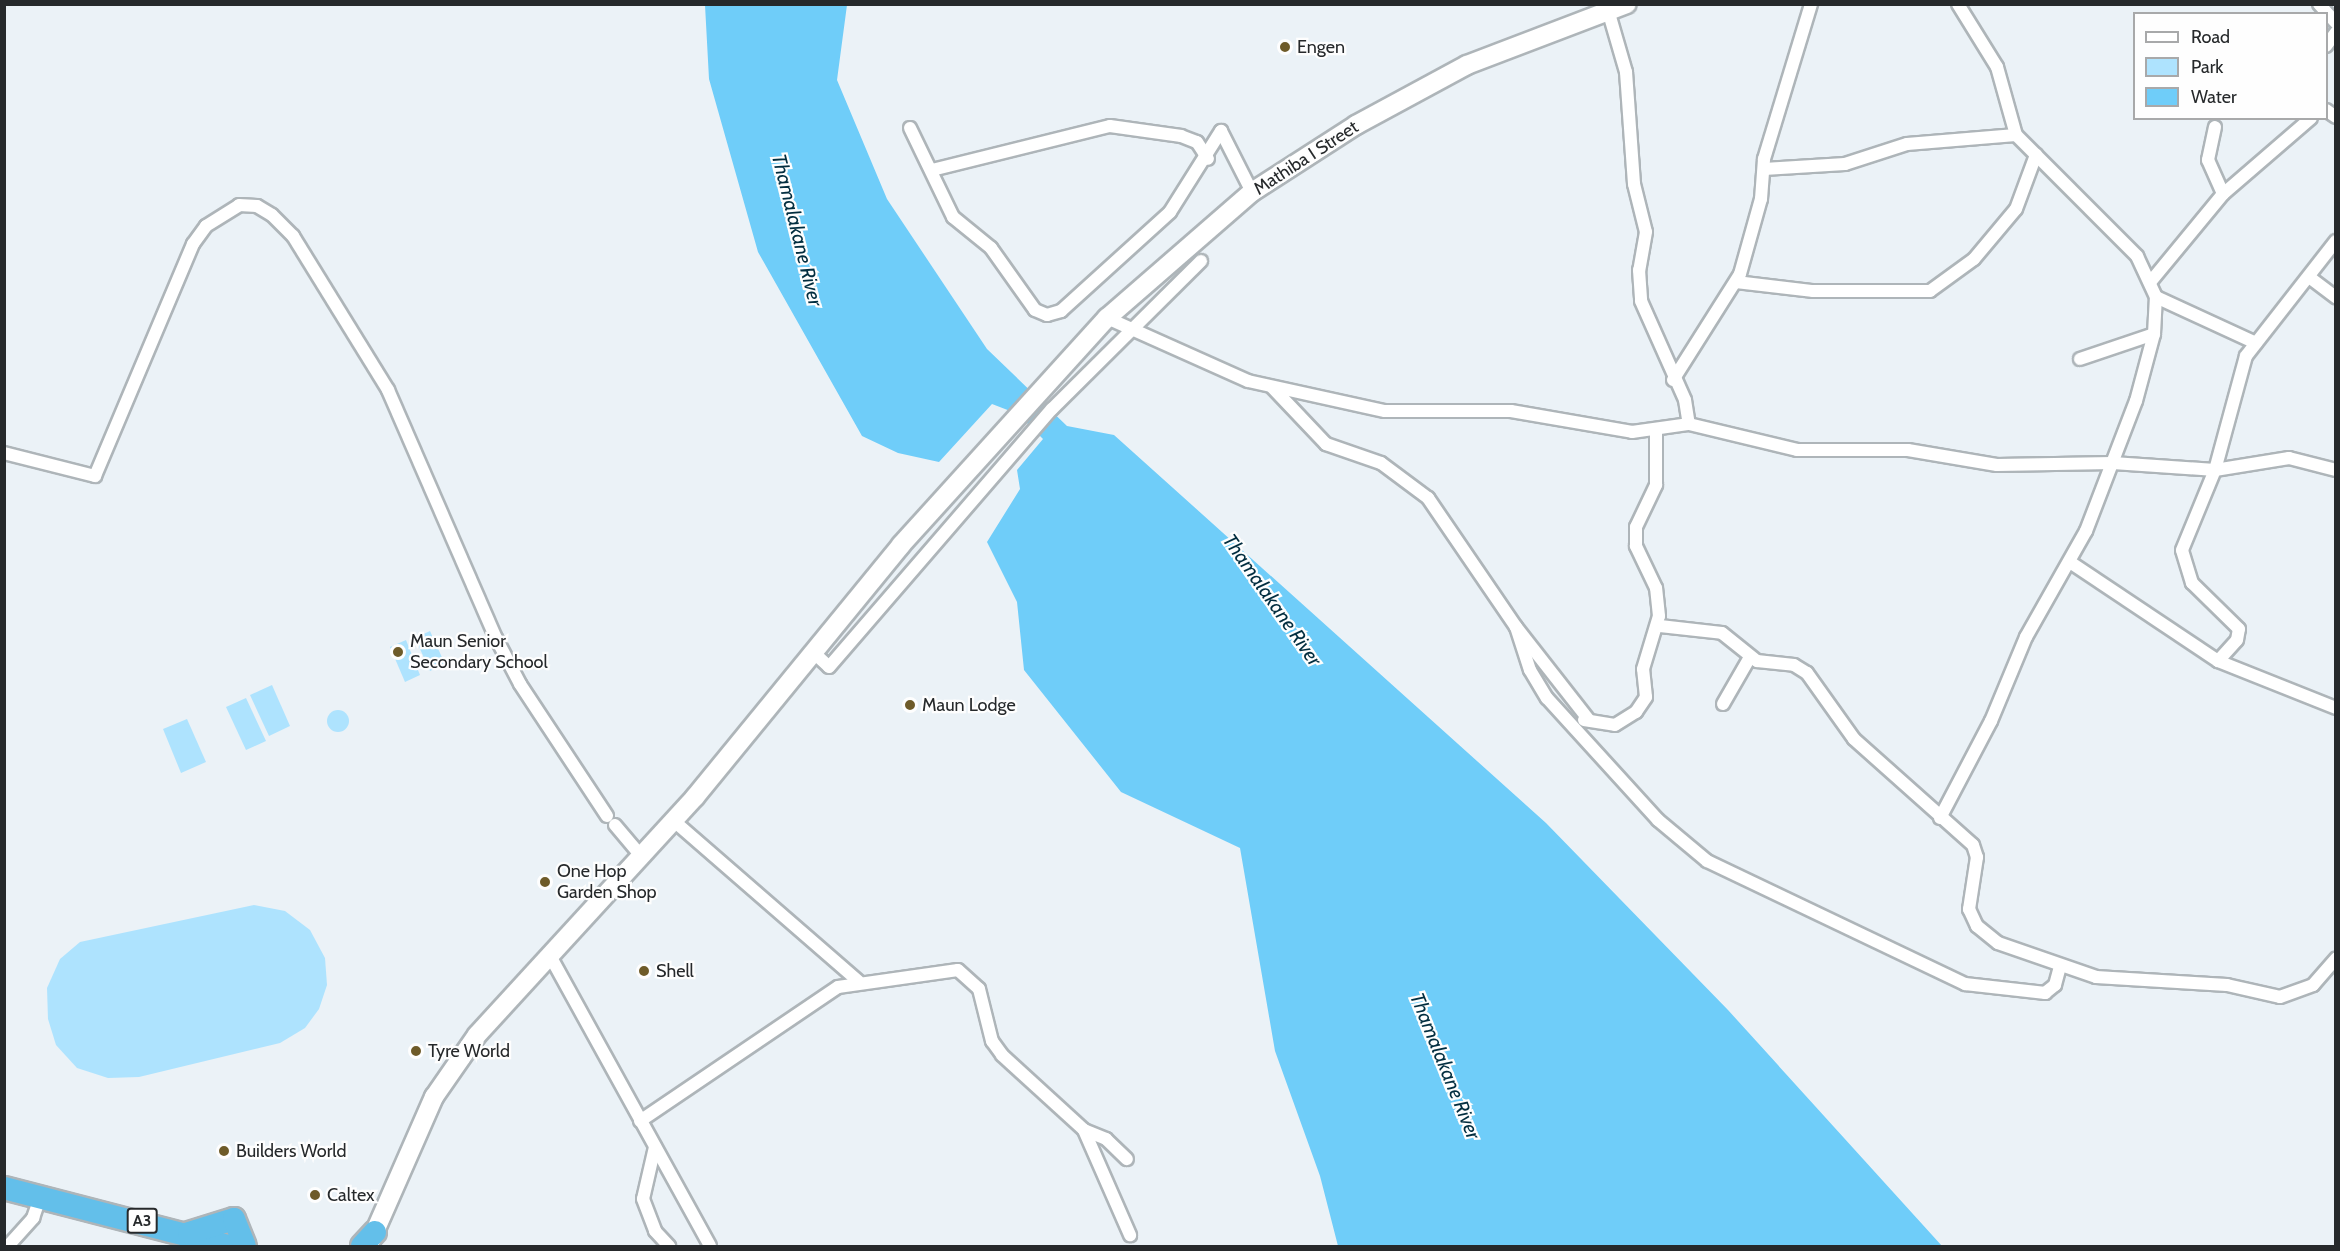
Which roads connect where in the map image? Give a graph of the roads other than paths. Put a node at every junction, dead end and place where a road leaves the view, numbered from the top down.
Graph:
1 (1627, 4) edge
2 (1811, 4) edge
3 (1958, 4) edge
4 (1608, 10) junction
5 (2310, 120) edge
6 (2215, 127) dead end
7 (910, 128) dead end
8 (2016, 135) junction
9 (2036, 155) junction
10 (1208, 159) junction
11 (1764, 169) junction
12 (932, 170) junction
13 (1252, 192) junction
14 (2223, 194) junction
15 (2336, 241) edge
16 (1201, 261) dead end
17 (2309, 277) junction
18 (2152, 280) junction
19 (1736, 282) junction
20 (2156, 297) junction
21 (2336, 297) edge
22 (1107, 318) junction
23 (1129, 331) junction
24 (2154, 334) junction
25 (2256, 343) junction
26 (2080, 359) dead end
27 (1673, 380) junction
28 (1272, 387) junction
29 (1689, 424) junction
30 (1656, 432) junction
31 (4, 453) edge
32 (2113, 463) junction
33 (2215, 470) junction
34 (2336, 470) edge
35 (2070, 562) junction
36 (1660, 626) junction
37 (1516, 627) junction
38 (812, 651) junction
39 (1750, 657) junction
40 (2218, 661) junction
41 (1723, 704) dead end
42 (2336, 708) edge
43 (1570, 720) junction
44 (1589, 720) junction
45 (1940, 818) junction
46 (674, 822) junction
47 (642, 857) junction
48 (549, 954) junction
49 (2336, 959) edge
50 (2060, 966) junction
51 (858, 981) junction
52 (640, 1121) junction
53 (1084, 1130) junction
54 (655, 1147) junction
55 (1127, 1159) dead end
56 (4, 1188) edge
57 (46, 1199) junction
58 (1130, 1235) dead end
59 (186, 1240) edge
60 (371, 1243) edge
61 (9, 1246) edge
62 (229, 1246) edge
63 (245, 1246) edge
64 (669, 1246) edge
65 (710, 1246) edge

1 - 4 street, Mathiba I Street
2 - 11 street
3 - 8 street
4 - 13 street, Mathiba I Street
4 - 27 street
5 - 14 street
6 - 14 street
7 - 12 street
8 - 9 street
8 - 11 street
9 - 18 street
9 - 19 street
10 - 12 street
10 - 12 street
10 - 13 street
11 - 19 street
13 - 22 street, Mathiba I Street
14 - 18 street
15 - 17 street
16 - 23 street
17 - 21 street
17 - 25 street
18 - 20 street
19 - 27 street
20 - 24 street
20 - 25 street
22 - 23 street
22 - 38 street, Mathiba I Street
23 - 28 street
23 - 38 street
24 - 26 street
24 - 32 street
25 - 33 street
27 - 29 street
28 - 30 street
28 - 37 street
29 - 30 street
29 - 32 street
30 - 36 street
31 - 47 street
32 - 33 street
32 - 35 street
33 - 34 street
33 - 40 street
35 - 40 street
35 - 45 street
36 - 39 street
36 - 44 street
37 - 43 street
37 - 44 street
38 - 46 street, Mathiba I Street
39 - 41 street
39 - 45 street
40 - 42 street
43 - 44 street
43 - 50 street
45 - 50 street
46 - 47 street, Mathiba I Street
46 - 51 street
47 - 48 street, Mathiba I Street
48 - 52 street
48 - 60 street, Mathiba I Street
49 - 50 street
51 - 52 street
51 - 53 street
52 - 54 street
53 - 55 street
53 - 58 street
54 - 64 street
54 - 65 street
56 - 57 highway, A3
57 - 59 highway, A3
57 - 61 street
59 - 62 highway, A3
59 - 63 highway

